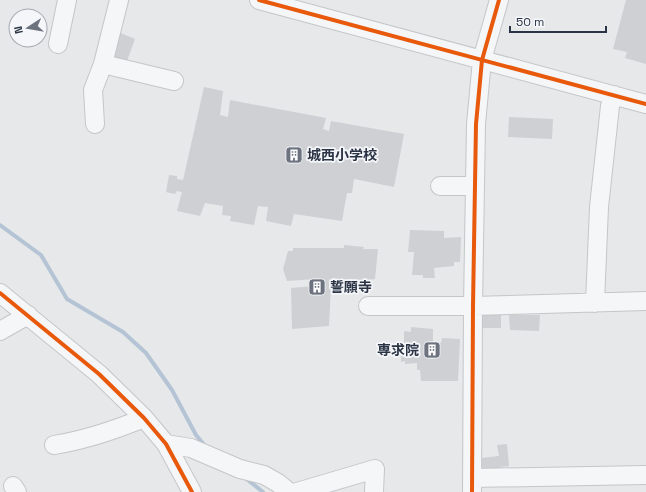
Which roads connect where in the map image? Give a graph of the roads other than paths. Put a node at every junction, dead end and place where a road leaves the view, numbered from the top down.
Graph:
1 (67, 0) edge
2 (118, 0) edge
3 (259, 0) edge
4 (499, 0) edge
5 (58, 44) dead end
6 (482, 60) junction
7 (103, 64) junction
8 (174, 81) dead end
9 (614, 95) junction
10 (646, 104) edge
11 (95, 124) dead end
12 (440, 186) dead end
13 (475, 186) junction
14 (0, 293) edge
15 (646, 301) edge
16 (595, 302) junction
17 (368, 306) dead end
18 (472, 306) junction
19 (28, 315) junction
20 (0, 331) edge
21 (144, 418) junction
22 (166, 444) junction
23 (54, 445) dead end
24 (646, 475) edge
25 (472, 485) edge
26 (192, 492) edge
27 (289, 492) edge
28 (297, 492) edge
29 (374, 492) edge

1 - 5 street
2 - 7 street
3 - 6 street
4 - 6 street
6 - 9 street
6 - 13 street
7 - 8 street
7 - 11 street
9 - 10 street
9 - 16 street
12 - 13 street
13 - 18 street
14 - 19 street
15 - 16 street
16 - 18 street
17 - 18 street
18 - 25 street
19 - 20 street
19 - 21 street
21 - 22 street
21 - 23 street
22 - 26 street
22 - 27 street
24 - 25 street
28 - 29 street

